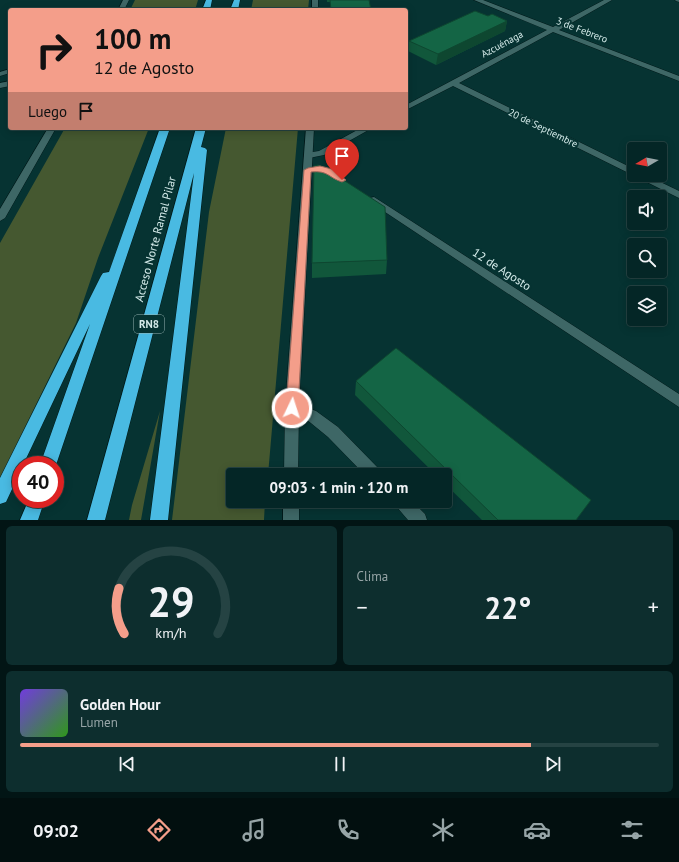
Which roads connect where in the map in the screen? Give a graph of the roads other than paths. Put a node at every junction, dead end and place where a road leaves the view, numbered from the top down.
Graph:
1 (477, 0) edge
2 (609, 0) edge
3 (553, 30) junction
4 (679, 79) edge
5 (452, 83) junction
6 (408, 107) edge
7 (51, 130) edge
8 (164, 130) edge
9 (200, 130) edge
10 (204, 130) edge
11 (310, 130) edge
12 (364, 130) edge
13 (309, 155) junction
14 (320, 168) edge
15 (308, 170) junction
16 (627, 170) edge
17 (652, 182) edge
18 (362, 193) edge
19 (679, 195) edge
20 (0, 218) edge
21 (132, 226) junction
22 (679, 401) edge
23 (292, 408) junction
24 (51, 456) edge
25 (292, 468) edge
26 (368, 468) edge
27 (0, 496) edge
28 (34, 508) edge
29 (291, 508) edge
30 (408, 508) edge
31 (29, 520) edge
32 (96, 520) edge
33 (159, 520) edge
34 (291, 520) edge
35 (419, 520) edge

1 - 3 street, 3 de Febrero
2 - 3 street, Azcuénaga
3 - 4 street, 3 de Febrero
3 - 5 street, Azcuénaga
5 - 6 street, Azcuénaga
5 - 16 street, 20 de Septiembre
7 - 20 street
8 - 21 highway, Acceso Norte Ramal Pilar
9 - 32 highway, Acceso Norte Ramal Pilar / RN8
10 - 33 highway
11 - 13 street
12 - 13 street
13 - 15 street
14 - 15 street
15 - 23 street
17 - 19 street
18 - 22 street, 12 de Agosto
21 - 24 highway, Acceso Norte Ramal Pilar
21 - 27 highway
23 - 25 street
23 - 26 street
28 - 31 highway
29 - 34 street
30 - 35 street

